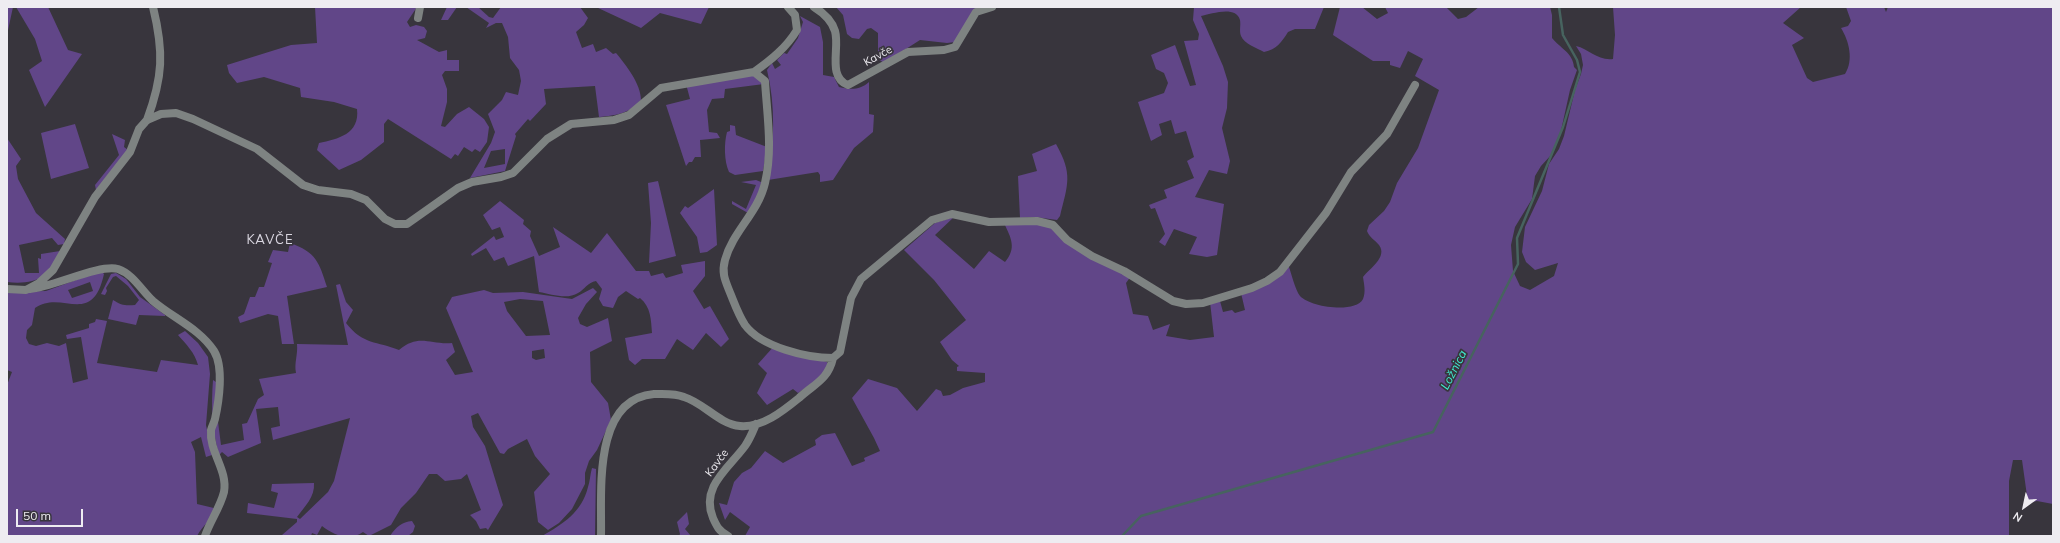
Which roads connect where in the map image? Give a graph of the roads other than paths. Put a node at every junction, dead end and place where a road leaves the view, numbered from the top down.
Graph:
1 (153, 7) edge
2 (420, 7) edge
3 (788, 7) edge
4 (814, 7) edge
5 (992, 7) edge
6 (418, 18) dead end
7 (754, 72) junction
8 (1415, 85) dead end
9 (147, 120) junction
10 (7, 288) edge
11 (26, 290) junction
12 (833, 358) junction
13 (756, 424) junction
14 (205, 536) edge
15 (601, 536) edge
16 (728, 536) edge

1 - 9 street
2 - 6 street
3 - 7 street
4 - 5 street, Kavče
7 - 9 street
7 - 12 street
8 - 12 street
9 - 11 street
10 - 11 street
11 - 14 street
12 - 13 street
13 - 15 street
13 - 16 street, Kavče

